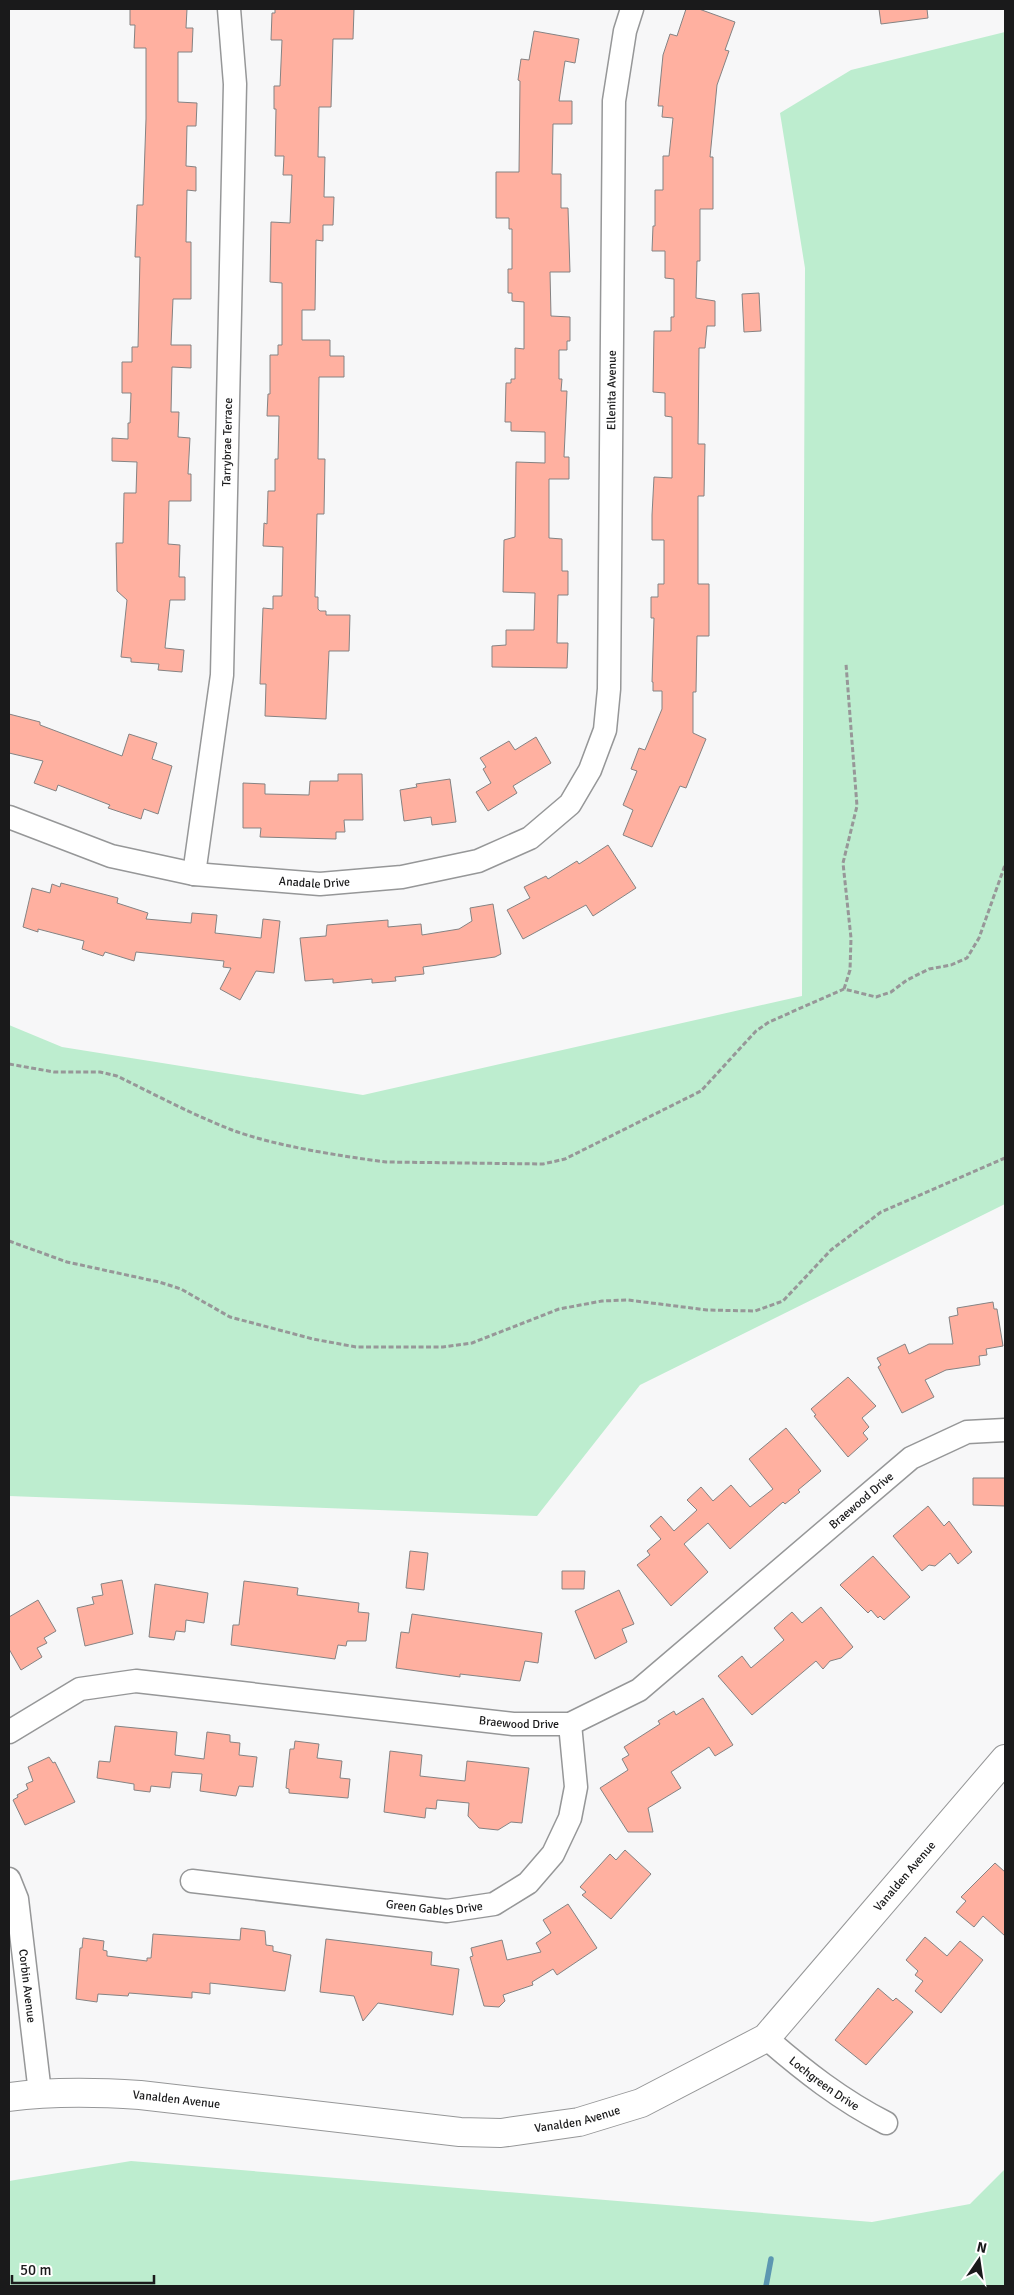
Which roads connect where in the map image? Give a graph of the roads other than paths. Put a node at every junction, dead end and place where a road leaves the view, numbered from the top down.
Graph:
1 (229, 9) edge
2 (632, 9) edge
3 (590, 770) joint
4 (9, 817) edge
5 (194, 874) junction
6 (1005, 1430) edge
7 (570, 1724) junction
8 (9, 1732) edge
9 (1005, 1759) edge
10 (192, 1882) dead end
11 (12, 1893) edge
12 (766, 2038) junction
13 (40, 2093) junction
14 (9, 2097) edge
15 (886, 2123) dead end

1 - 5 street, Tarrybrae Terrace
2 - 3 street, Ellenita Avenue
3 - 5 street, Anadale Drive
4 - 5 street, Anadale Drive
6 - 7 street, Braewood Drive
7 - 8 street, Braewood Drive
7 - 10 street, Green Gables Drive
9 - 12 main road, Vanalden Avenue
11 - 13 street, Corbin Avenue
12 - 13 main road, Vanalden Avenue
12 - 15 street, Lochgreen Drive
13 - 14 main road, Vanalden Avenue

